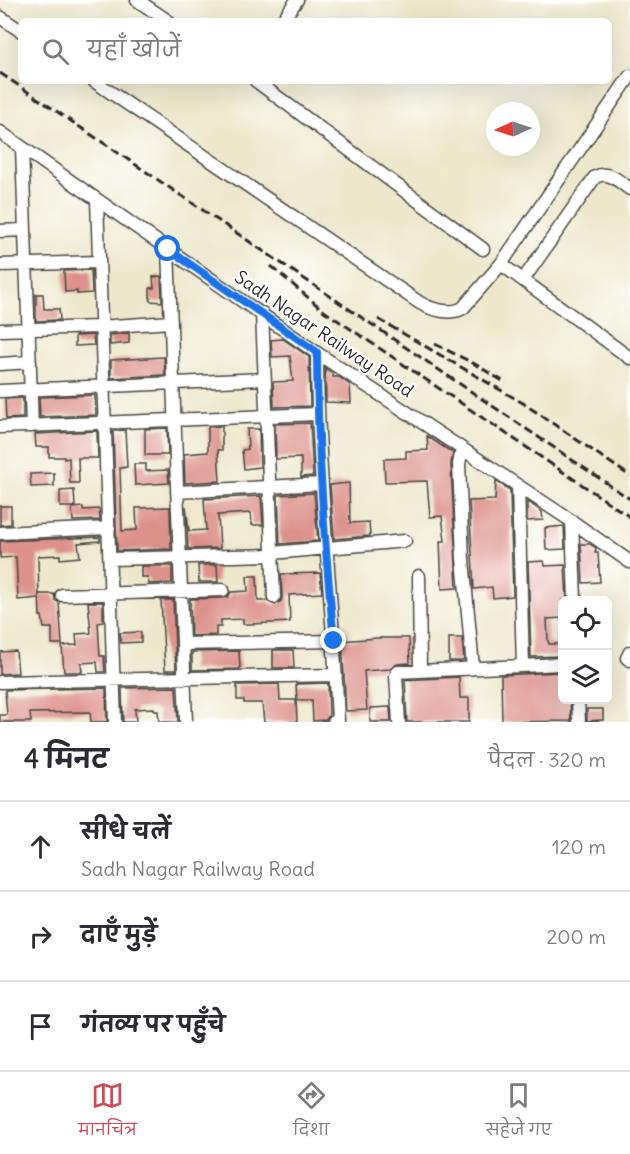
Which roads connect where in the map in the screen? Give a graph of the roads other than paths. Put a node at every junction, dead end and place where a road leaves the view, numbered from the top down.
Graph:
1 (137, 0) edge
2 (297, 0) edge
3 (0, 17) edge
4 (164, 18) edge
5 (284, 18) edge
6 (18, 29) edge
7 (630, 76) edge
8 (98, 84) edge
9 (260, 84) edge
10 (0, 132) edge
11 (22, 148) junction
12 (630, 189) edge
13 (98, 200) junction
14 (24, 230) junction
15 (0, 231) edge
16 (168, 249) junction
17 (483, 249) dead end
18 (99, 262) junction
19 (26, 264) junction
20 (501, 264) junction
21 (0, 265) edge
22 (523, 280) junction
23 (262, 314) junction
24 (171, 322) junction
25 (102, 327) junction
26 (28, 328) junction
27 (0, 330) edge
28 (317, 352) junction
29 (630, 358) edge
30 (30, 362) junction
31 (0, 364) edge
32 (264, 379) junction
33 (173, 382) junction
34 (104, 386) junction
35 (0, 391) edge
36 (31, 391) junction
37 (317, 414) junction
38 (265, 415) junction
39 (174, 420) junction
40 (105, 422) junction
41 (32, 426) junction
42 (0, 427) edge
43 (462, 449) junction
44 (321, 484) junction
45 (268, 486) junction
46 (518, 486) junction
47 (177, 492) junction
48 (572, 521) junction
49 (109, 528) junction
50 (0, 533) edge
51 (405, 541) dead end
52 (325, 548) junction
53 (272, 554) junction
54 (180, 557) junction
55 (110, 559) junction
56 (630, 562) edge
57 (419, 576) dead end
58 (223, 590) dead end
59 (181, 591) junction
60 (111, 594) junction
61 (62, 595) dead end
62 (575, 596) edge
63 (274, 597) dead end
64 (334, 641) junction
65 (183, 644) junction
66 (630, 652) edge
67 (630, 660) edge
68 (558, 664) edge
69 (522, 666) junction
70 (473, 668) junction
71 (420, 670) junction
72 (336, 675) junction
73 (114, 678) junction
74 (184, 678) junction
75 (0, 682) edge
76 (578, 704) edge
77 (115, 722) edge
78 (186, 722) edge
79 (334, 722) edge
80 (399, 722) edge
81 (579, 722) edge

1 - 4 street
2 - 5 street
3 - 6 street
7 - 20 street
8 - 20 street
9 - 17 street
10 - 11 street, Sadh Nagar Railway Road
11 - 13 street, Sadh Nagar Railway Road
11 - 14 street
12 - 22 street
13 - 16 street, Sadh Nagar Railway Road
13 - 18 street
14 - 15 street
14 - 19 street
16 - 23 street, Sadh Nagar Railway Road
16 - 24 street
18 - 19 street
18 - 25 street
19 - 21 street
19 - 26 street
20 - 22 street
22 - 29 street
23 - 28 street, Sadh Nagar Railway Road
23 - 32 street
24 - 25 street
24 - 33 street
25 - 26 street
25 - 34 street
26 - 27 street
26 - 30 street
28 - 37 street
28 - 43 street, Sadh Nagar Railway Road
30 - 31 street
30 - 36 street
32 - 33 street
32 - 38 street
33 - 34 street
33 - 39 street
34 - 36 street
34 - 40 street
35 - 36 street
36 - 41 street
37 - 38 street
37 - 44 street
38 - 39 street
38 - 45 street
39 - 40 street
39 - 47 street
40 - 41 street
40 - 49 street
41 - 42 street
43 - 46 street, Sadh Nagar Railway Road
43 - 70 street
44 - 45 street
44 - 52 street
45 - 47 street
45 - 53 street
46 - 48 street, Sadh Nagar Railway Road
46 - 69 street
47 - 54 street
48 - 56 street, Sadh Nagar Railway Road
48 - 62 street
49 - 50 street
49 - 55 street
51 - 52 street
52 - 53 street
52 - 64 street
53 - 54 street
53 - 63 street
54 - 55 street
54 - 59 street
55 - 60 street
57 - 71 street
58 - 59 street
59 - 60 street
59 - 65 street
60 - 61 street
60 - 73 street
64 - 65 street
64 - 72 street
65 - 74 street
66 - 67 street
68 - 69 street
69 - 70 street
70 - 71 street
71 - 80 street
72 - 74 street
72 - 79 street
73 - 74 street
73 - 75 street
73 - 77 street
74 - 78 street
76 - 81 street

